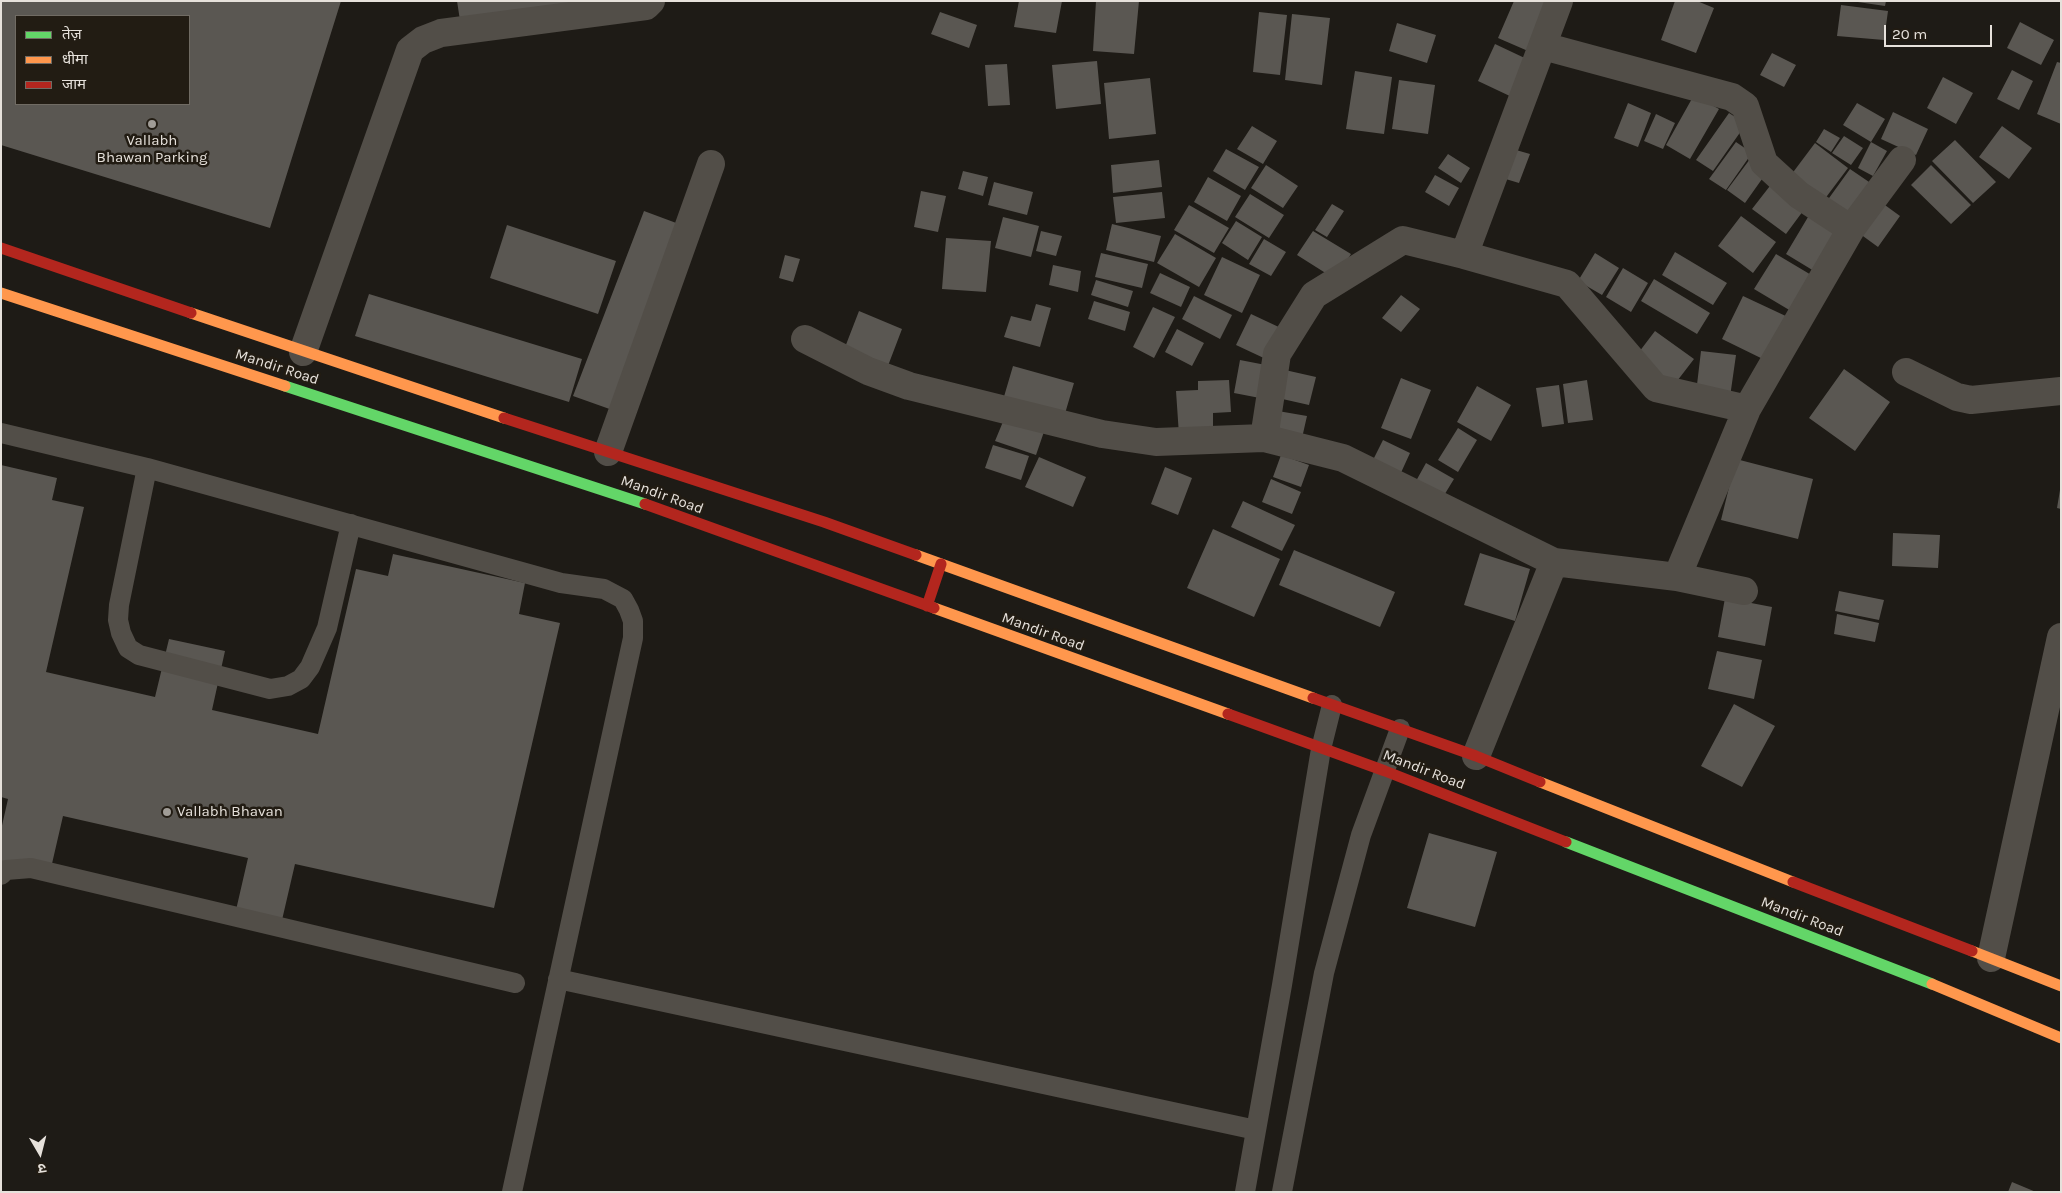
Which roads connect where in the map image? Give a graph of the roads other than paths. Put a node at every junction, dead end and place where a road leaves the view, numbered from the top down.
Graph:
1 (651, 1) edge
2 (1560, 1) edge
3 (1543, 46) junction
4 (1902, 160) dead end
5 (711, 164) dead end
6 (1851, 229) junction
7 (1, 248) edge
8 (1464, 255) junction
9 (1, 293) edge
10 (805, 339) dead end
11 (303, 352) junction
12 (1906, 372) dead end
13 (2061, 391) edge
14 (1747, 409) junction
15 (1, 433) edge
16 (1264, 438) junction
17 (608, 452) junction
18 (147, 468) junction
19 (351, 524) junction
20 (1554, 562) junction
21 (940, 564) junction
22 (1677, 577) junction
23 (1744, 591) dead end
24 (926, 606) junction
25 (2061, 637) edge
26 (1332, 705) junction
27 (1400, 729) junction
28 (1321, 749) junction
29 (1476, 756) junction
30 (1385, 771) junction
31 (1, 875) edge
32 (1991, 958) junction
33 (558, 979) junction
34 (515, 982) dead end
35 (2061, 986) edge
36 (2061, 1038) edge
37 (1256, 1130) junction
38 (512, 1192) edge
39 (1245, 1192) edge
40 (1282, 1192) edge

1 - 11 street
2 - 3 street
3 - 6 street
3 - 8 street
4 - 6 street
5 - 17 street
6 - 14 street
7 - 11 street, Mandir Road
8 - 14 street
8 - 16 street
9 - 24 street, Mandir Road
10 - 16 street
11 - 17 street, Mandir Road
12 - 13 street
14 - 22 street
15 - 18 lane
16 - 20 street
17 - 21 street, Mandir Road
18 - 19 lane
18 - 19 lane
19 - 33 lane
20 - 22 street
20 - 29 street
21 - 24 street
21 - 26 street, Mandir Road
22 - 23 street
24 - 28 street, Mandir Road
25 - 32 street
26 - 27 street, Mandir Road
26 - 28 lane
27 - 29 street, Mandir Road
27 - 30 lane
28 - 30 street, Mandir Road
28 - 37 lane
29 - 32 street, Mandir Road
30 - 36 street, Mandir Road
30 - 40 lane
31 - 34 lane
32 - 35 street, Mandir Road
33 - 37 lane
33 - 38 lane
37 - 39 lane

